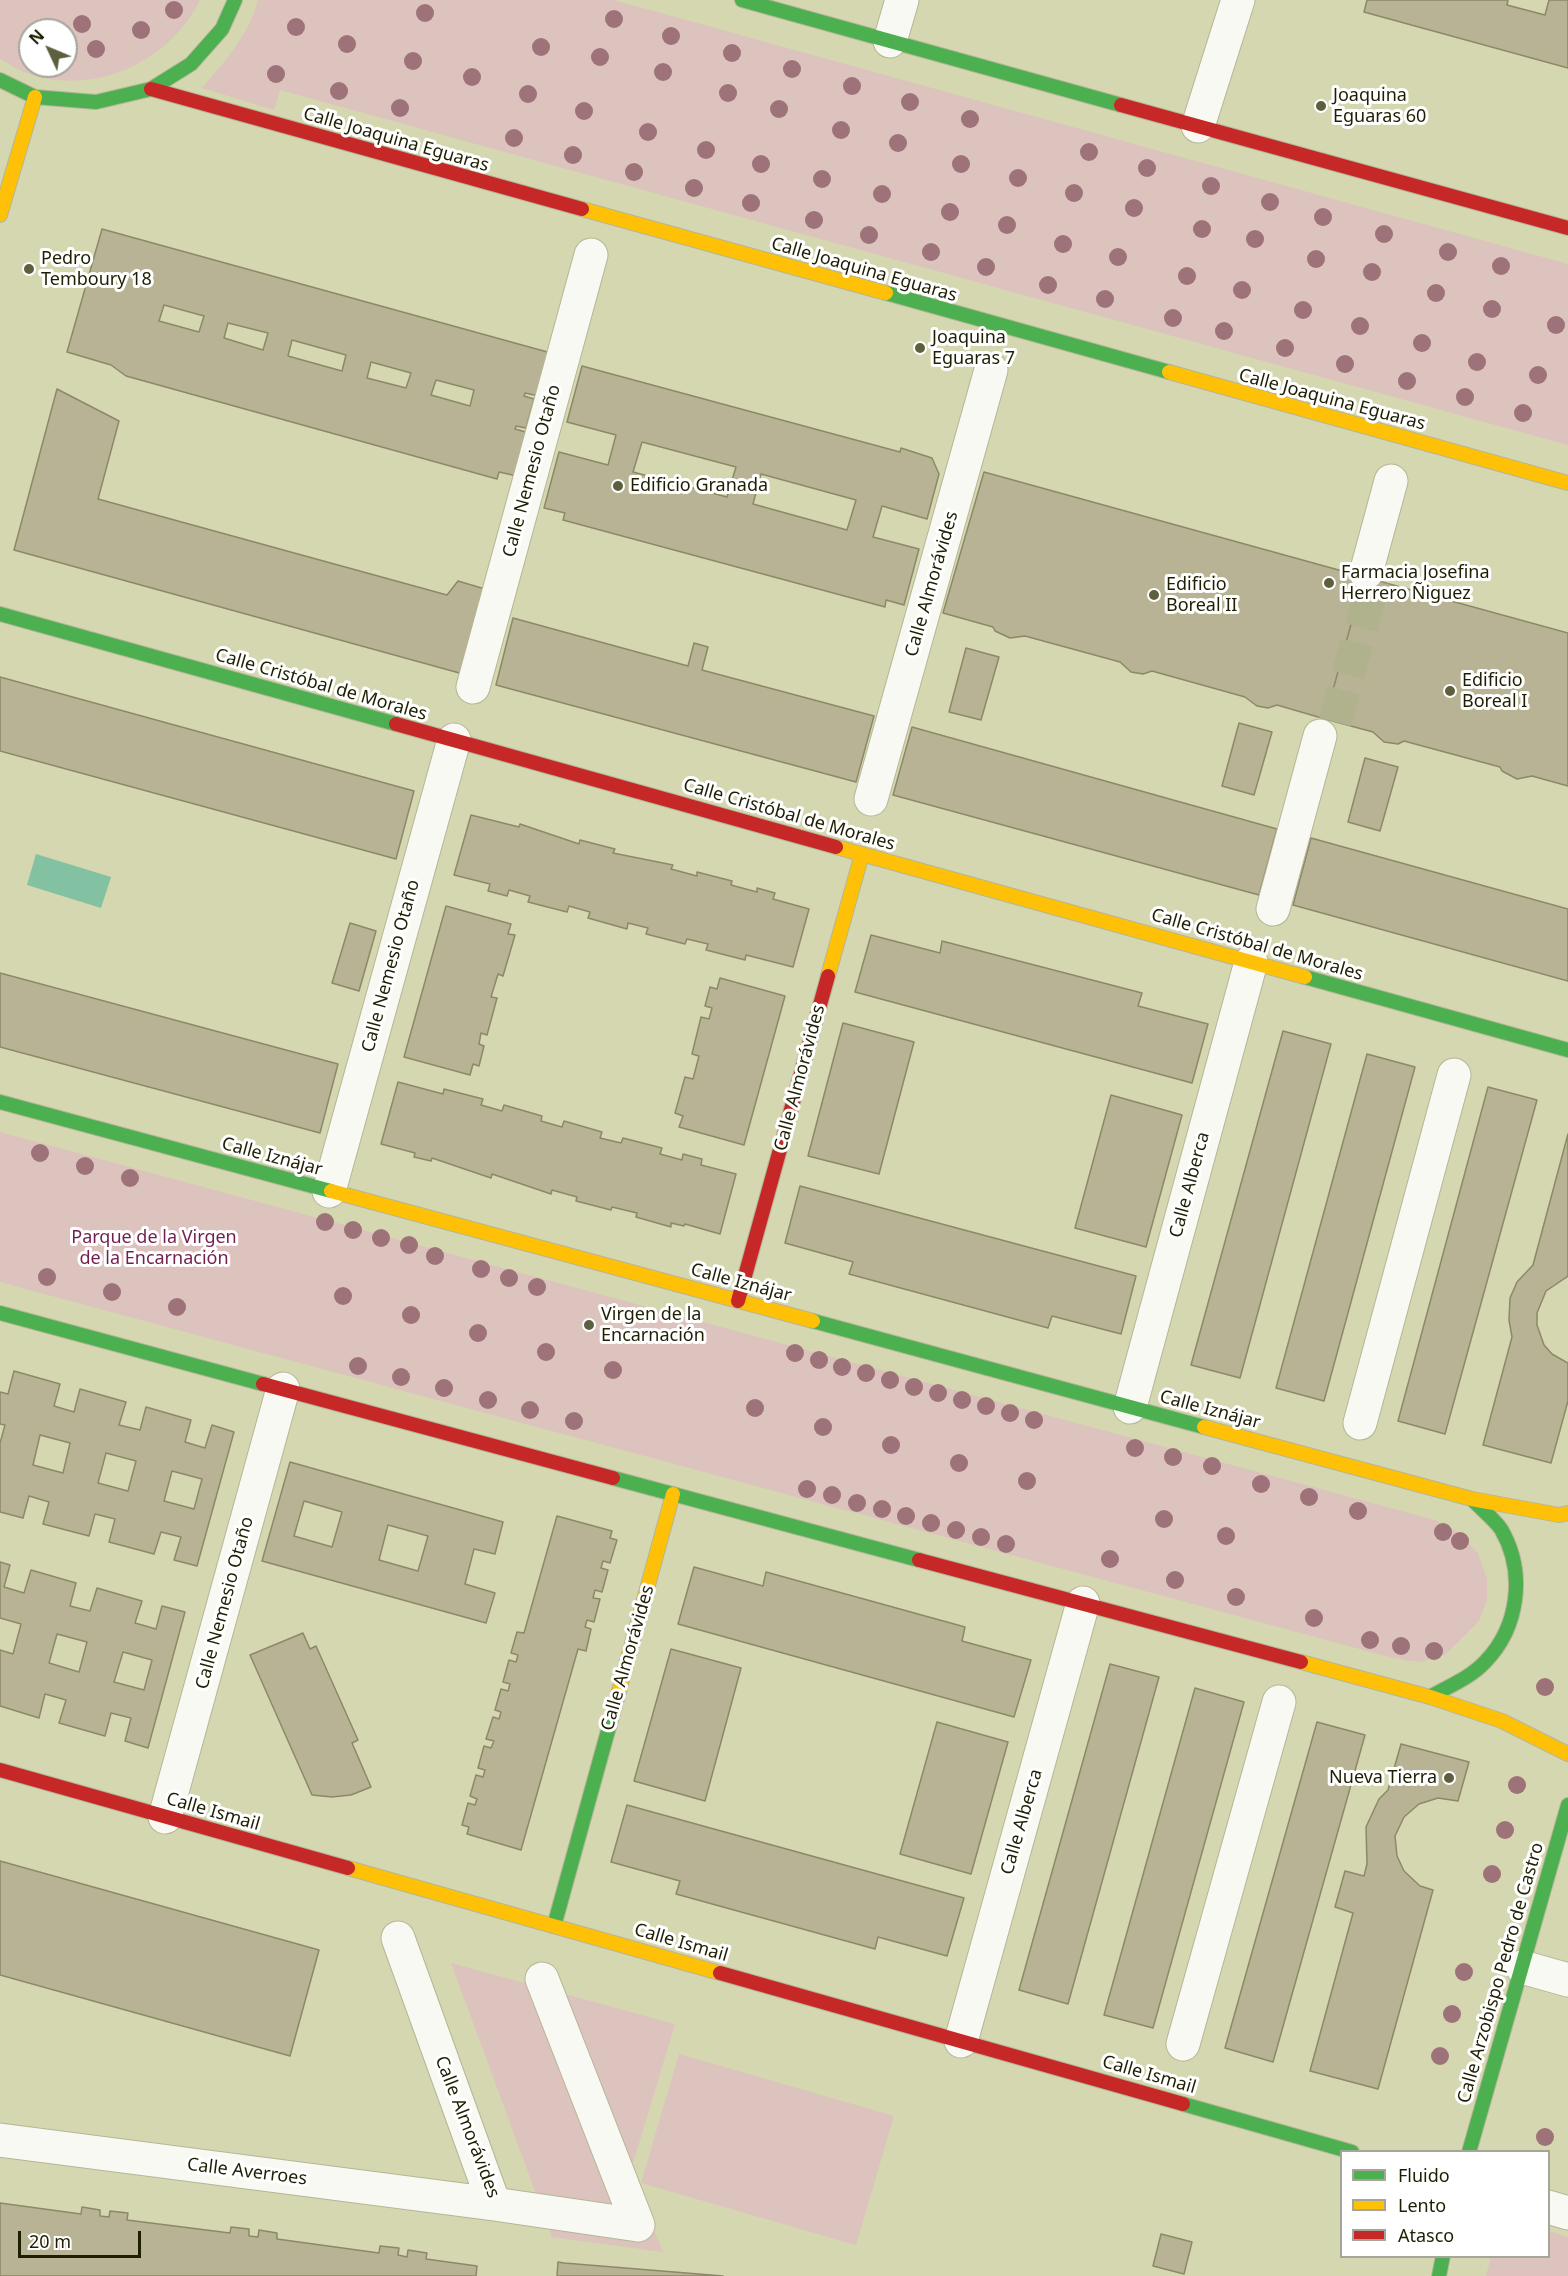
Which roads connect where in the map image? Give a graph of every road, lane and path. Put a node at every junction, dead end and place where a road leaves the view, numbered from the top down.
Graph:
1 (235, 0) edge
2 (742, 0) edge
3 (902, 0) edge
4 (1238, 0) edge
5 (890, 41) junction
6 (0, 80) edge
7 (151, 89) junction
8 (34, 98) junction
9 (1198, 126) junction
10 (0, 215) edge
11 (1568, 228) edge
12 (591, 255) dead end
13 (992, 370) dead end
14 (1391, 481) dead end
15 (1568, 483) edge
16 (1365, 576) tunnel mouth
17 (0, 614) edge
18 (473, 687) dead end
19 (1324, 724) tunnel mouth
20 (454, 740) junction
21 (871, 799) dead end
22 (862, 854) junction
23 (1273, 909) dead end
24 (1251, 962) junction
25 (1568, 1050) edge
26 (1454, 1075) dead end
27 (0, 1102) edge
28 (329, 1191) junction
29 (738, 1301) junction
30 (0, 1313) edge
31 (284, 1389) junction
32 (1130, 1407) junction
33 (1360, 1423) dead end
34 (673, 1494) junction
35 (1472, 1499) junction
36 (1568, 1513) edge
37 (1083, 1603) junction
38 (1430, 1697) junction
39 (1278, 1702) dead end
40 (1568, 1754) edge
41 (0, 1770) edge
42 (1568, 1805) edge
43 (165, 1817) junction
44 (554, 1926) junction
45 (398, 1938) dead end
46 (1522, 1967) junction
47 (542, 1979) dead end
48 (1568, 1980) edge
49 (961, 2041) junction
50 (1183, 2044) dead end
51 (0, 2140) edge
52 (1348, 2150) edge
53 (1469, 2150) edge
54 (494, 2204) junction
55 (1550, 2208) edge
56 (1568, 2213) edge
57 (1443, 2258) edge
58 (1439, 2276) edge

1 - 7 street
2 - 5 street
3 - 5 street
4 - 9 street
5 - 9 street
6 - 8 street
7 - 8 street
7 - 15 street, Calle Joaquina Eguaras
8 - 10 street
9 - 11 street
12 - 18 street, Calle Nemesio Otaño
13 - 21 street, Calle Almorávides
14 - 16 street
17 - 20 street, Calle Cristóbal de Morales
19 - 23 street
20 - 22 street, Calle Cristóbal de Morales
20 - 28 street, Calle Nemesio Otaño
22 - 24 street, Calle Cristóbal de Morales
22 - 29 street, Calle Almorávides
24 - 25 street, Calle Cristóbal de Morales
24 - 32 street, Calle Alberca
26 - 33 street
27 - 28 street, Calle Iznájar
28 - 29 street, Calle Iznájar
29 - 32 street, Calle Iznájar
30 - 31 street
31 - 34 street
31 - 43 street, Calle Nemesio Otaño
32 - 35 street, Calle Iznájar
34 - 37 street
34 - 44 street, Calle Almorávides
35 - 36 street, Calle Iznájar
35 - 38 street
37 - 38 street
37 - 49 street, Calle Alberca
38 - 40 street
39 - 50 street
41 - 43 street, Calle Ismail
42 - 46 street, Calle Arzobispo Pedro de Castro
43 - 44 street, Calle Ismail
44 - 49 street, Calle Ismail
45 - 54 street, Calle Almorávides
46 - 48 street
46 - 53 street, Calle Arzobispo Pedro de Castro
47 - 54 street, Calle Almorávides
49 - 52 street, Calle Ismail
51 - 54 street, Calle Averroes
55 - 56 street
57 - 58 street

